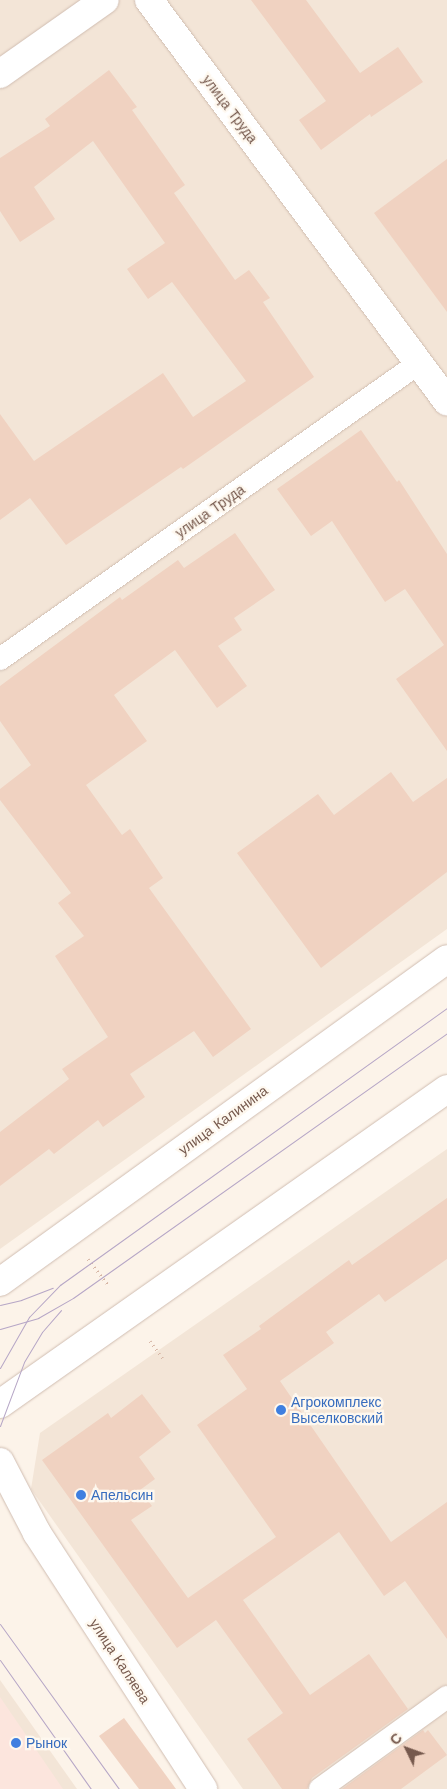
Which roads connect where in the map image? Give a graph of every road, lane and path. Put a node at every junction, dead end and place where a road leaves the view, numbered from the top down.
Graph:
1 (105, 0) edge
2 (149, 0) edge
3 (0, 74) edge
4 (419, 363) junction
5 (447, 401) edge
6 (0, 659) edge
7 (447, 959) edge
8 (447, 1089) edge
9 (68, 1232) junction
10 (0, 1282) edge
11 (130, 1314) junction
12 (164, 1360) dead end
13 (0, 1404) edge
14 (0, 1462) edge
15 (0, 1507) edge
16 (37, 1533) junction
17 (447, 1697) edge
18 (203, 1789) edge
19 (320, 1789) edge

1 - 3 main road
2 - 4 main road, улица Труда
4 - 5 main road, улица Труда
4 - 6 lane, улица Труда
7 - 9 main road, улица Калинина
8 - 11 main road
9 - 10 main road, улица Калинина
9 - 11 path
11 - 12 path
11 - 13 main road
14 - 16 main road, улица Каляева
15 - 16 main road, улица Каляева
16 - 18 main road, улица Каляева
17 - 19 lane

